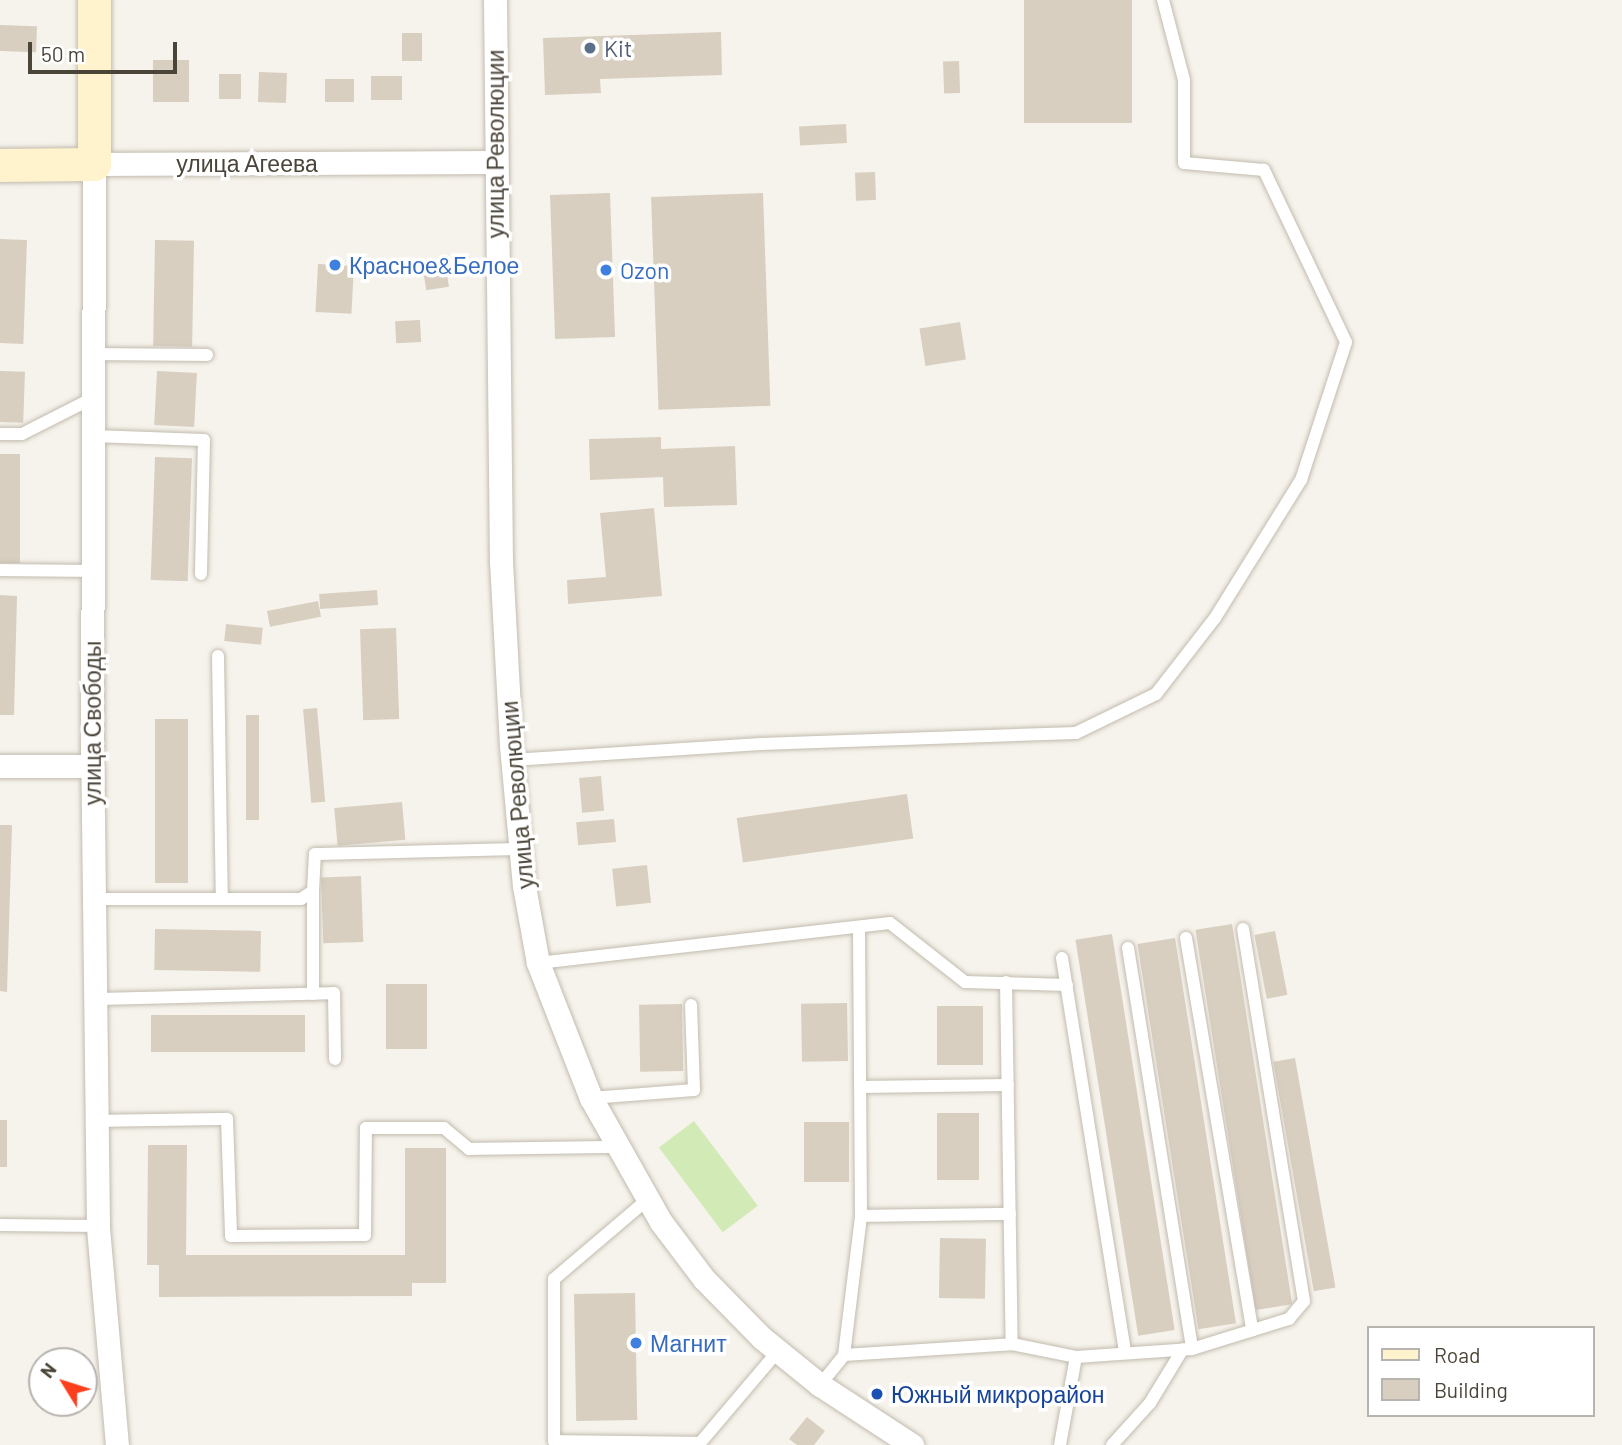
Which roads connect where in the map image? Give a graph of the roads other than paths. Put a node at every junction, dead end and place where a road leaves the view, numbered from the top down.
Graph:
1 (94, 0) edge
2 (495, 0) edge
3 (1163, 0) edge
4 (495, 162) junction
5 (94, 164) junction
6 (0, 165) edge
7 (93, 354) junction
8 (207, 355) dead end
9 (93, 398) junction
10 (0, 434) edge
11 (93, 436) junction
12 (0, 570) edge
13 (92, 570) junction
14 (201, 574) dead end
15 (218, 656) dead end
16 (512, 760) junction
17 (92, 765) junction
18 (0, 766) edge
19 (521, 849) junction
20 (313, 891) junction
21 (93, 899) junction
22 (222, 899) junction
23 (859, 927) junction
24 (1243, 929) dead end
25 (1186, 938) dead end
26 (1128, 948) dead end
27 (1062, 958) dead end
28 (538, 963) junction
29 (1006, 982) junction
30 (1067, 985) junction
31 (313, 994) junction
32 (95, 999) junction
33 (691, 1005) dead end
34 (335, 1059) dead end
35 (1008, 1085) junction
36 (860, 1087) junction
37 (591, 1098) junction
38 (97, 1121) junction
39 (618, 1147) junction
40 (648, 1199) junction
41 (1010, 1214) junction
42 (861, 1216) junction
43 (0, 1225) edge
44 (98, 1226) junction
45 (1252, 1330) junction
46 (1012, 1344) junction
47 (1188, 1349) junction
48 (778, 1351) junction
49 (1125, 1353) junction
50 (844, 1354) junction
51 (1076, 1357) junction
52 (820, 1385) junction
53 (899, 1441) edge
54 (117, 1445) edge
55 (1060, 1445) edge
56 (1112, 1445) edge

1 - 5 street, улица Свободы
2 - 4 street, улица Революции
3 - 16 lane
4 - 5 street, улица Агеева
4 - 16 street, улица Революции
5 - 6 street, улица Агеева
5 - 7 street, улица Свободы
7 - 8 lane
7 - 9 street, улица Свободы
9 - 10 lane
9 - 11 street, улица Свободы
11 - 13 street, улица Свободы
11 - 14 lane
12 - 13 lane
13 - 17 street, улица Свободы
15 - 22 lane
16 - 19 street, улица Революции
17 - 18 street
17 - 21 street, улица Свободы
19 - 20 lane
19 - 28 street, улица Революции
20 - 22 lane
20 - 31 lane
21 - 22 lane
21 - 32 street, улица Свободы
23 - 28 lane
23 - 29 lane
23 - 36 lane
24 - 45 lane
25 - 45 lane
26 - 47 lane
27 - 30 lane
28 - 37 street, улица Революции
29 - 30 lane
29 - 35 lane
30 - 49 lane
31 - 32 lane
31 - 34 lane
32 - 38 street, улица Свободы
33 - 37 lane
35 - 36 lane
35 - 41 lane
36 - 42 lane
37 - 39 street, улица Революции
38 - 39 lane
38 - 44 street, улица Свободы
39 - 40 street, улица Революции
40 - 48 street, улица Революции
40 - 48 lane
41 - 42 lane
41 - 46 lane
42 - 50 lane
43 - 44 lane
44 - 54 street, улица Свободы
45 - 47 lane
46 - 50 lane
46 - 51 lane
47 - 49 lane
47 - 56 lane
48 - 52 street, улица Революции
49 - 51 lane
50 - 52 lane
51 - 55 lane
52 - 53 street, улица Революции

